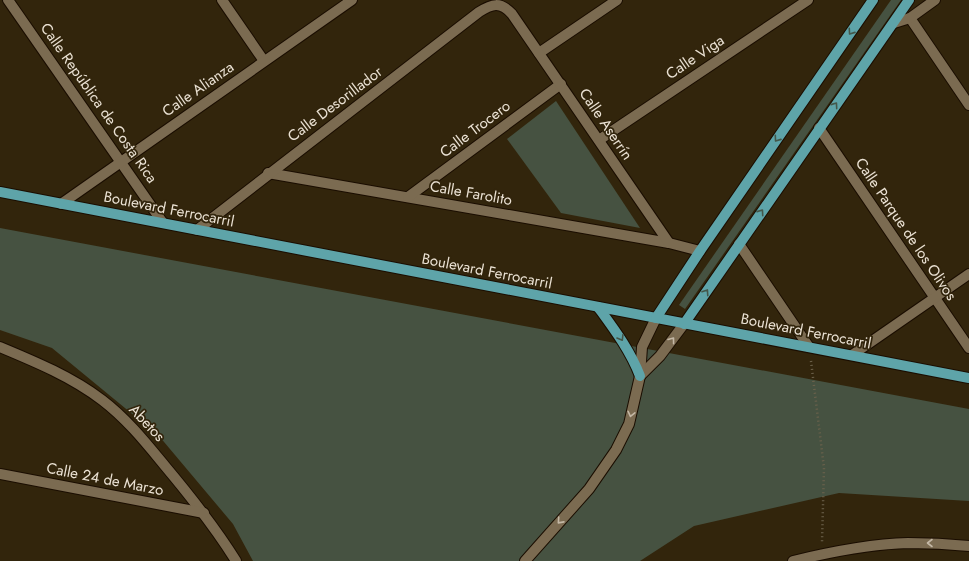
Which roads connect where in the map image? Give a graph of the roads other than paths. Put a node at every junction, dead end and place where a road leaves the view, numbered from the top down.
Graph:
1 (8, 0) edge
2 (222, 0) edge
3 (352, 0) edge
4 (617, 0) edge
5 (808, 0) edge
6 (873, 0) edge
7 (909, 0) edge
8 (935, 0) edge
9 (493, 5) joint
10 (910, 18) junction
11 (894, 23) junction
12 (539, 53) junction
13 (264, 61) junction
14 (561, 84) junction
15 (969, 105) edge
16 (819, 128) junction
17 (599, 140) junction
18 (121, 162) junction
19 (268, 173) junction
20 (0, 192) edge
21 (408, 198) junction
22 (61, 204) junction
23 (164, 223) junction
24 (197, 230) junction
25 (669, 243) junction
26 (739, 244) junction
27 (700, 251) junction
28 (969, 274) edge
29 (935, 298) junction
30 (598, 307) junction
31 (656, 318) junction
32 (684, 324) junction
33 (0, 347) edge
34 (809, 347) junction
35 (969, 348) edge
36 (852, 355) junction
37 (640, 376) junction
38 (969, 378) edge
39 (0, 474) edge
40 (204, 513) junction
41 (969, 546) edge
42 (821, 558) edge
43 (236, 561) edge
44 (525, 561) edge
45 (793, 561) edge

1 - 18 street, Calle República de Costa Rica
2 - 13 street
3 - 13 street, Calle Alianza
4 - 12 street
5 - 17 street, Calle Viga
6 -> 27 main road
7 - 11 main road
8 - 10 street
9 - 12 street, Calle Aserrín
9 - 19 street, Calle Desorillador
10 - 11 street
10 - 15 street
16 -> 11 main road
12 - 14 street, Calle Aserrín
13 - 18 street, Calle Alianza
14 - 17 street, Calle Aserrín
14 - 21 street, Calle Trocero
26 -> 16 main road
16 - 29 street, Calle Parque de los Olivos
17 - 25 street, Calle Aserrín
18 - 22 street, Calle Alianza
18 - 23 street, Calle República de Costa Rica
19 - 21 street, Calle Farolito
19 - 24 street, Calle Desorillador
20 - 22 main road, Boulevard Ferrocarril
21 - 25 street, Calle Farolito
22 - 23 main road, Boulevard Ferrocarril
23 - 24 main road, Boulevard Ferrocarril
24 - 30 main road, Boulevard Ferrocarril
25 - 27 street
32 -> 26 main road
26 - 34 street
27 - 31 main road
28 - 29 street
29 - 35 street, Calle Parque de los Olivos
29 - 36 street
30 - 31 main road, Boulevard Ferrocarril
30 -> 37 main road
31 - 32 main road, Boulevard Ferrocarril
31 - 37 street
32 - 34 main road, Boulevard Ferrocarril
37 -> 32 street
33 - 40 street, Abetos
34 - 36 main road, Boulevard Ferrocarril
36 - 38 main road, Boulevard Ferrocarril
37 -> 44 street
39 - 40 street, Calle 24 de Marzo
40 - 43 street, Abetos
41 -> 42 street
42 - 45 street

